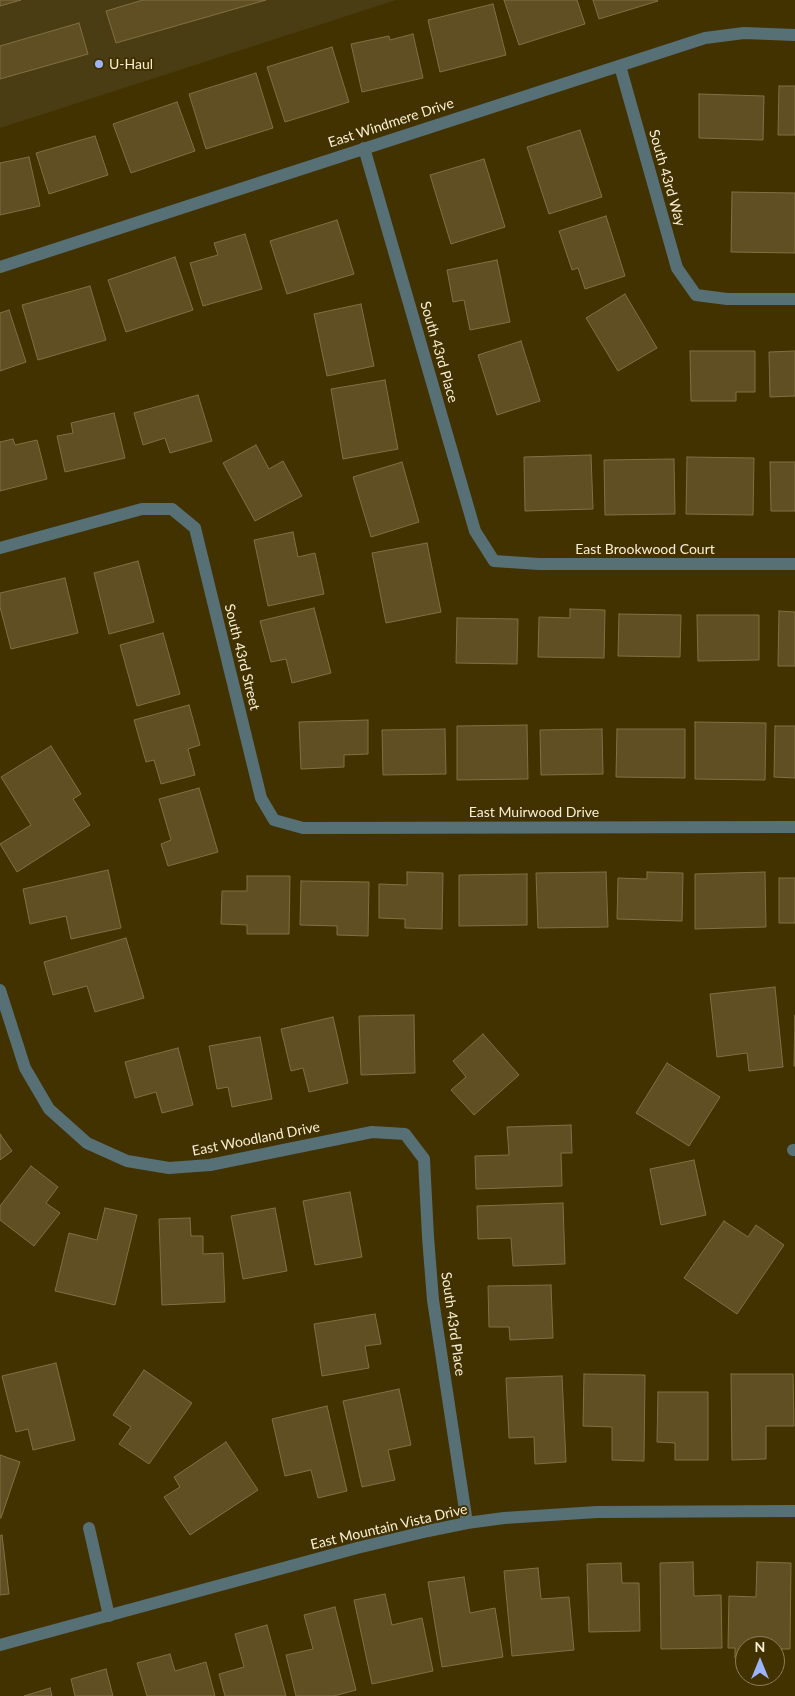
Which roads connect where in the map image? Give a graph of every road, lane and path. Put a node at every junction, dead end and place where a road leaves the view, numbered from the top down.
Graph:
1 (795, 35) edge
2 (620, 66) junction
3 (364, 148) junction
4 (0, 267) edge
5 (795, 299) edge
6 (0, 548) edge
7 (494, 561) joint
8 (795, 564) edge
9 (274, 820) joint
10 (795, 827) edge
11 (0, 990) edge
12 (405, 1134) joint
13 (795, 1511) edge
14 (467, 1524) junction
15 (89, 1528) dead end
16 (109, 1616) junction
17 (0, 1645) edge

1 - 2 street, East Windmere Drive
2 - 3 street, East Windmere Drive
2 - 5 street, South 43rd Way
3 - 4 street, East Windmere Drive
3 - 7 street, South 43rd Place
6 - 9 street, South 43rd Street
7 - 8 street, East Brookwood Court
9 - 10 street, East Muirwood Drive
11 - 12 street, East Woodland Drive
12 - 14 street, South 43rd Place
13 - 14 street, East Mountain Vista Drive
14 - 16 street, East Mountain Vista Drive
15 - 16 street
16 - 17 street, East Mountain Vista Drive

